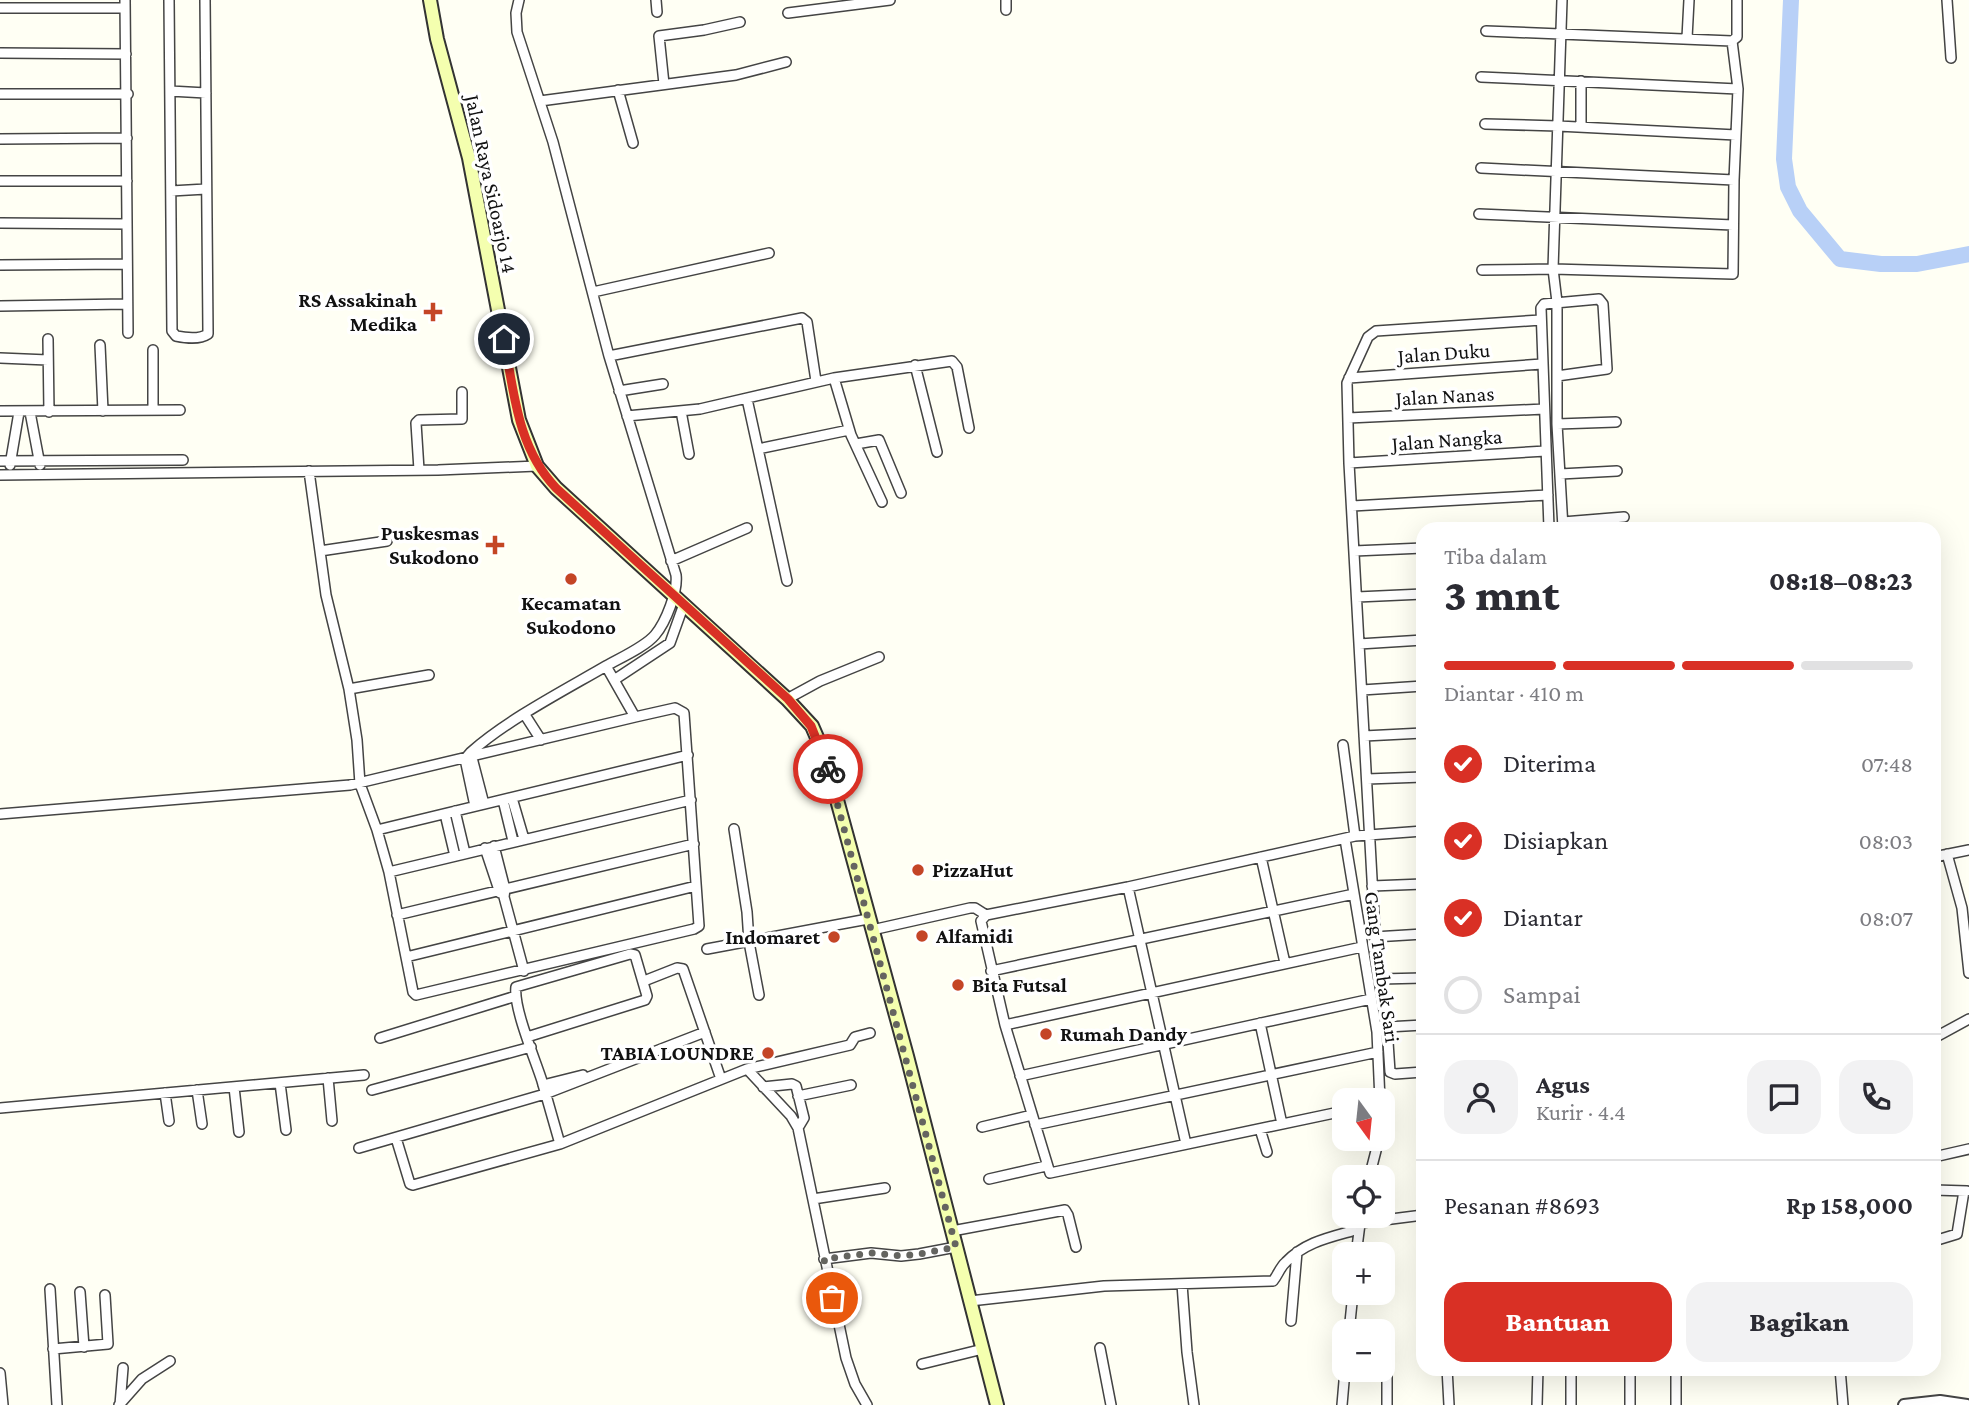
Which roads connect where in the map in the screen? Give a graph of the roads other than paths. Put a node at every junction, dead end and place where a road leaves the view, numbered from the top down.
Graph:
1 (169, 0) edge
2 (205, 0) edge
3 (430, 0) edge
4 (519, 0) edge
5 (656, 0) edge
6 (890, 0) edge
7 (1562, 0) edge
8 (1689, 0) edge
9 (1737, 0) edge
10 (1947, 0) edge
11 (125, 4) edge
12 (0, 8) edge
13 (657, 12) dead end
14 (788, 13) dead end
15 (740, 22) dead end
16 (1486, 31) dead end
17 (1561, 36) junction
18 (1687, 38) junction
19 (1732, 41) junction
20 (0, 53) edge
21 (127, 54) junction
22 (1951, 58) dead end
23 (786, 62) dead end
24 (1480, 77) dead end
25 (1559, 79) junction
26 (1581, 80) junction
27 (664, 84) junction
28 (1738, 89) junction
29 (618, 90) junction
30 (170, 91) junction
31 (206, 93) junction
32 (0, 94) edge
33 (128, 94) junction
34 (540, 101) junction
35 (1485, 124) dead end
36 (1558, 125) junction
37 (1581, 127) junction
38 (1736, 135) junction
39 (127, 138) junction
40 (0, 139) edge
41 (633, 143) dead end
42 (1482, 168) dead end
43 (1555, 172) junction
44 (1734, 180) junction
45 (0, 181) edge
46 (127, 181) junction
47 (206, 189) junction
48 (171, 191) junction
49 (1479, 215) dead end
50 (1553, 218) junction
51 (0, 223) edge
52 (127, 224) junction
53 (1733, 225) junction
54 (769, 253) dead end
55 (127, 264) junction
56 (0, 265) edge
57 (1553, 269) junction
58 (1482, 270) dead end
59 (593, 292) junction
60 (1557, 302) junction
61 (127, 304) junction
62 (0, 306) edge
63 (1541, 320) junction
64 (128, 333) dead end
65 (48, 339) dead end
66 (100, 345) dead end
67 (153, 350) dead end
68 (610, 356) junction
69 (0, 358) edge
70 (48, 360) junction
71 (1542, 364) junction
72 (915, 365) junction
73 (1556, 376) junction
74 (1349, 377) junction
75 (834, 378) junction
76 (816, 381) junction
77 (663, 384) dead end
78 (620, 391) junction
79 (462, 392) dead end
80 (747, 399) junction
81 (1544, 409) junction
82 (153, 410) junction
83 (180, 410) dead end
84 (0, 411) edge
85 (103, 411) junction
86 (681, 411) junction
87 (19, 412) junction
88 (30, 412) junction
89 (49, 412) junction
90 (627, 416) junction
91 (1348, 418) junction
92 (1616, 422) dead end
93 (1558, 424) junction
94 (969, 428) dead end
95 (849, 430) junction
96 (856, 444) junction
97 (758, 449) junction
98 (1546, 451) junction
99 (937, 452) dead end
100 (689, 454) dead end
101 (183, 460) dead end
102 (0, 461) edge
103 (11, 461) junction
104 (40, 461) junction
105 (1349, 463) junction
106 (537, 466) junction
107 (419, 470) junction
108 (309, 471) junction
109 (1617, 471) dead end
110 (1560, 474) junction
111 (4, 475) edge
112 (42, 475) junction
113 (901, 493) dead end
114 (1548, 495) junction
115 (882, 502) dead end
116 (1352, 506) junction
117 (1624, 517) dead end
118 (1549, 522) edge
119 (1563, 522) edge
120 (1586, 522) edge
121 (747, 528) dead end
122 (387, 541) dead end
123 (1416, 548) edge
124 (320, 551) junction
125 (1354, 551) junction
126 (671, 561) junction
127 (787, 581) dead end
128 (1416, 594) edge
129 (1357, 597) junction
130 (679, 599) junction
131 (655, 635) junction
132 (1416, 640) edge
133 (670, 643) junction
134 (1359, 644) junction
135 (623, 657) junction
136 (879, 657) dead end
137 (606, 666) junction
138 (629, 670) junction
139 (429, 675) dead end
140 (614, 680) junction
141 (1416, 686) edge
142 (349, 689) junction
143 (1362, 690) junction
144 (788, 699) junction
145 (525, 715) junction
146 (635, 717) junction
147 (1416, 733) edge
148 (1364, 736) junction
149 (541, 740) junction
150 (1343, 745) dead end
151 (688, 755) junction
152 (469, 756) junction
153 (1416, 777) edge
154 (1367, 779) junction
155 (360, 783) junction
156 (507, 799) junction
157 (691, 800) junction
158 (479, 805) junction
159 (450, 813) junction
160 (0, 814) edge
161 (734, 829) dead end
162 (377, 830) junction
163 (1416, 831) edge
164 (1370, 834) junction
165 (1350, 838) junction
166 (519, 840) junction
167 (694, 844) junction
168 (490, 847) junction
169 (1969, 850) edge
170 (460, 854) junction
171 (1947, 854) junction
172 (1941, 855) edge
173 (1261, 857) junction
174 (389, 872) junction
175 (1416, 884) edge
176 (696, 886) junction
177 (1372, 886) junction
178 (1128, 887) junction
179 (502, 892) junction
180 (1354, 894) junction
181 (1274, 911) junction
182 (397, 915) junction
183 (986, 915) junction
184 (870, 925) junction
185 (513, 930) junction
186 (1416, 934) edge
187 (1374, 937) junction
188 (1140, 941) junction
189 (749, 942) junction
190 (1362, 947) junction
191 (707, 949) dead end
192 (406, 957) junction
193 (1285, 963) junction
194 (524, 971) junction
195 (991, 971) junction
196 (1969, 973) edge
197 (1416, 978) edge
198 (1380, 979) junction
199 (644, 981) junction
200 (1153, 993) junction
201 (759, 995) dead end
202 (516, 996) junction
203 (1371, 999) junction
204 (1969, 1019) edge
205 (1260, 1023) junction
206 (1005, 1025) junction
207 (1416, 1025) edge
208 (1387, 1027) junction
209 (705, 1032) junction
210 (870, 1033) dead end
211 (1941, 1034) edge
212 (527, 1037) junction
213 (380, 1038) dead end
214 (1164, 1045) junction
215 (531, 1047) junction
216 (1378, 1052) junction
217 (747, 1069) junction
218 (1416, 1072) edge
219 (364, 1075) dead end
220 (1271, 1075) junction
221 (1020, 1076) junction
222 (328, 1078) junction
223 (721, 1079) junction
224 (281, 1083) junction
225 (851, 1085) dead end
226 (234, 1087) junction
227 (763, 1087) junction
228 (1380, 1088) edge
229 (544, 1089) junction
230 (197, 1090) junction
231 (372, 1090) dead end
232 (165, 1093) junction
233 (1174, 1094) junction
234 (798, 1096) junction
235 (0, 1108) edge
236 (1332, 1114) edge
237 (1034, 1120) junction
238 (169, 1121) dead end
239 (332, 1121) dead end
240 (202, 1124) dead end
241 (1282, 1124) junction
242 (982, 1127) dead end
243 (798, 1128) junction
244 (1260, 1129) junction
245 (286, 1130) dead end
246 (239, 1132) dead end
247 (397, 1138) junction
248 (560, 1144) junction
249 (1186, 1144) junction
250 (359, 1148) dead end
251 (1969, 1149) edge
252 (1267, 1152) dead end
253 (1941, 1155) edge
254 (1046, 1166) junction
255 (989, 1179) dead end
256 (885, 1188) dead end
257 (1941, 1190) edge
258 (1967, 1191) edge
259 (813, 1199) junction
260 (1416, 1216) edge
261 (1395, 1219) edge
262 (1348, 1228) edge
263 (952, 1231) junction
264 (1941, 1239) edge
265 (956, 1247) junction
266 (1076, 1247) dead end
267 (1297, 1252) junction
268 (824, 1259) junction
269 (1182, 1284) junction
270 (50, 1289) dead end
271 (80, 1292) dead end
272 (105, 1295) dead end
273 (970, 1301) junction
274 (1292, 1321) dead end
275 (84, 1347) junction
276 (1100, 1348) dead end
277 (53, 1349) junction
278 (983, 1349) junction
279 (170, 1361) dead end
280 (922, 1364) dead end
281 (123, 1368) dead end
282 (0, 1373) edge
283 (1447, 1376) edge
284 (1538, 1376) edge
285 (1571, 1376) edge
286 (1630, 1376) edge
287 (1676, 1376) edge
288 (1841, 1376) edge
289 (1344, 1382) edge
290 (1387, 1382) edge
291 (1911, 1404) edge
292 (3, 1405) edge
293 (57, 1405) edge
294 (120, 1405) edge
295 (867, 1405) edge
296 (997, 1405) edge
297 (1111, 1405) edge
298 (1194, 1405) edge
299 (1342, 1405) edge
300 (1387, 1405) edge
301 (1449, 1405) edge
302 (1537, 1405) edge
303 (1571, 1405) edge
304 (1630, 1405) edge
305 (1676, 1405) edge
306 (1843, 1405) edge
307 (1967, 1405) edge

1 - 30 street
2 - 31 street
3 - 106 main road, Jalan Raya Sidoarjo 14
4 - 34 street
5 - 13 street
6 - 14 street
7 - 17 street
8 - 18 street
9 - 19 street
10 - 22 street
11 - 12 street
11 - 21 street
15 - 27 street
16 - 17 street
17 - 18 street
17 - 25 street
18 - 19 street
19 - 28 street
20 - 21 street
21 - 33 street
23 - 27 street
24 - 25 street
25 - 26 street
25 - 36 street
26 - 28 street
26 - 37 street
27 - 29 street
28 - 38 street
29 - 34 street
29 - 41 street
30 - 31 street
30 - 48 street
31 - 47 street
32 - 33 street
33 - 39 street
34 - 59 street
35 - 36 street
36 - 37 street
36 - 43 street
37 - 38 street
38 - 44 street
39 - 40 street
39 - 46 street
42 - 43 street
43 - 44 street
43 - 50 street
44 - 53 street
45 - 46 street
46 - 52 street
47 - 48 street
47 - 48 street
49 - 50 street
50 - 53 street
50 - 57 street
51 - 52 street
52 - 55 street
53 - 57 street
54 - 59 street
55 - 56 street
55 - 61 street
57 - 58 street
57 - 60 street
59 - 68 street
60 - 63 street
60 - 73 street
60 - 73 street
61 - 62 street
61 - 64 street
63 - 71 street
63 - 74 street
65 - 70 street
66 - 85 street
67 - 82 street
68 - 76 street
68 - 78 street
69 - 70 street
70 - 89 street
71 - 74 street, Jalan Duku
71 - 81 street
72 - 75 street
72 - 94 street
72 - 99 street
73 - 93 street
74 - 91 street
75 - 76 street
75 - 95 street
76 - 80 street
77 - 78 street
78 - 90 street
79 - 107 street
80 - 86 street
80 - 97 street
81 - 91 street, Jalan Nanas
81 - 98 street
82 - 83 street
82 - 85 street
84 - 87 street
85 - 89 street
86 - 90 street
86 - 100 street
87 - 88 street
87 - 103 street
88 - 89 street
88 - 104 street
90 - 126 street
91 - 105 street
92 - 93 street
93 - 110 street
95 - 96 street
95 - 97 street
96 - 113 street
96 - 115 street
97 - 127 street
98 - 105 street, Jalan Nangka
98 - 114 street
101 - 104 street
102 - 103 street
103 - 104 street
103 - 111 street
104 - 112 street
105 - 116 street
106 - 107 street
106 - 130 main road, Jalan Raya Sidoarjo 14
107 - 108 street
108 - 112 street
108 - 124 street
109 - 110 street
110 - 119 street
111 - 112 street
114 - 116 street
114 - 118 street
116 - 125 street
117 - 120 street
121 - 126 street
122 - 124 street
123 - 125 street
124 - 142 street
125 - 129 street
126 - 130 street
128 - 129 street
129 - 134 street
130 - 131 street
130 - 133 street
130 - 144 main road, Jalan Raya Sidoarjo 14
131 - 133 street
131 - 135 street
132 - 134 street
133 - 138 street
134 - 143 street
135 - 137 street
135 - 138 street
136 - 144 street
137 - 140 street
137 - 145 street
138 - 140 street
139 - 142 street
140 - 146 street
141 - 143 street
142 - 155 street
143 - 148 street
144 - 184 main road, Jalan Raya Sidoarjo 14
145 - 149 street
145 - 152 street
146 - 149 street
146 - 151 street
147 - 148 street
148 - 154 street
149 - 152 street
150 - 165 street, Gang Tambak Sari
151 - 156 street
151 - 157 street
152 - 155 street
152 - 158 street
153 - 154 street
154 - 164 street
155 - 160 street
155 - 162 street
156 - 158 street
156 - 166 street
157 - 166 street
157 - 167 street
158 - 159 street
159 - 162 street
159 - 170 street
161 - 189 street
162 - 174 street
163 - 164 street
164 - 165 street
164 - 177 street
165 - 173 street
165 - 180 street, Gang Tambak Sari
166 - 168 street
167 - 176 street
167 - 179 street
168 - 170 street
168 - 179 street
169 - 171 street
170 - 174 street
171 - 172 street
171 - 196 street
173 - 178 street
173 - 181 street
174 - 182 street
175 - 177 street
176 - 185 street
176 - 194 street
177 - 187 street
178 - 183 street
178 - 188 street
179 - 182 street
179 - 185 street
180 - 181 street
180 - 190 street, Gang Tambak Sari
181 - 188 street
181 - 193 street
182 - 192 street
183 - 184 street
183 - 195 street
184 - 189 street
184 - 263 main road, Jalan Raya Sidoarjo 14
185 - 192 street
185 - 194 street
186 - 187 street
187 - 198 street
188 - 195 street
188 - 200 street
189 - 191 street
189 - 201 street
190 - 193 street
190 - 203 street, Gang Tambak Sari
192 - 194 street
193 - 200 street
195 - 206 street
197 - 198 street
198 - 208 street
199 - 202 street
199 - 209 street
199 - 212 street
200 - 206 street
200 - 214 street
202 - 212 street
202 - 213 street
203 - 205 street
203 - 216 street, Gang Tambak Sari
204 - 211 street
205 - 214 street
205 - 220 street
206 - 221 street
207 - 208 street
208 - 218 street
209 - 223 street
209 - 229 street
210 - 217 street
212 - 215 street
214 - 221 street
214 - 233 street
215 - 229 street
215 - 231 street
216 - 220 street
216 - 228 street, Gang Tambak Sari
217 - 223 street
217 - 227 street
219 - 222 street
220 - 233 street
220 - 241 street
221 - 237 street
222 - 224 street
222 - 239 street
223 - 248 street
224 - 226 street
224 - 245 street
225 - 234 street
226 - 230 street
226 - 246 street
227 - 234 street
227 - 243 street
229 - 247 street
229 - 248 street
230 - 232 street
230 - 240 street
232 - 235 street
232 - 238 street
233 - 237 street
233 - 249 street
234 - 243 street
236 - 241 street
237 - 242 street
237 - 254 street
241 - 244 street
243 - 259 street
244 - 249 street
244 - 252 street
247 - 248 street
247 - 250 street
249 - 254 street
251 - 253 street
254 - 255 street
256 - 259 street
257 - 258 street
258 - 264 street
259 - 268 street
260 - 261 street
262 - 267 street
263 - 265 main road, Jalan Raya Sidoarjo 14
263 - 266 street
265 - 268 street
265 - 273 main road, Jalan Raya Sidoarjo 14
267 - 269 street
267 - 274 street
268 - 295 street
269 - 273 street
269 - 298 street
270 - 277 street
271 - 275 street
272 - 275 street
273 - 278 main road, Jalan Raya Sidoarjo 14
275 - 277 street
276 - 297 street
277 - 293 street
278 - 280 street
278 - 296 main road, Jalan Raya Sidoarjo 14
279 - 294 street
281 - 294 street
282 - 292 street
283 - 301 street
284 - 302 street
285 - 303 street
286 - 304 street
287 - 305 street
288 - 306 street
289 - 299 street
290 - 300 street
291 - 307 street

